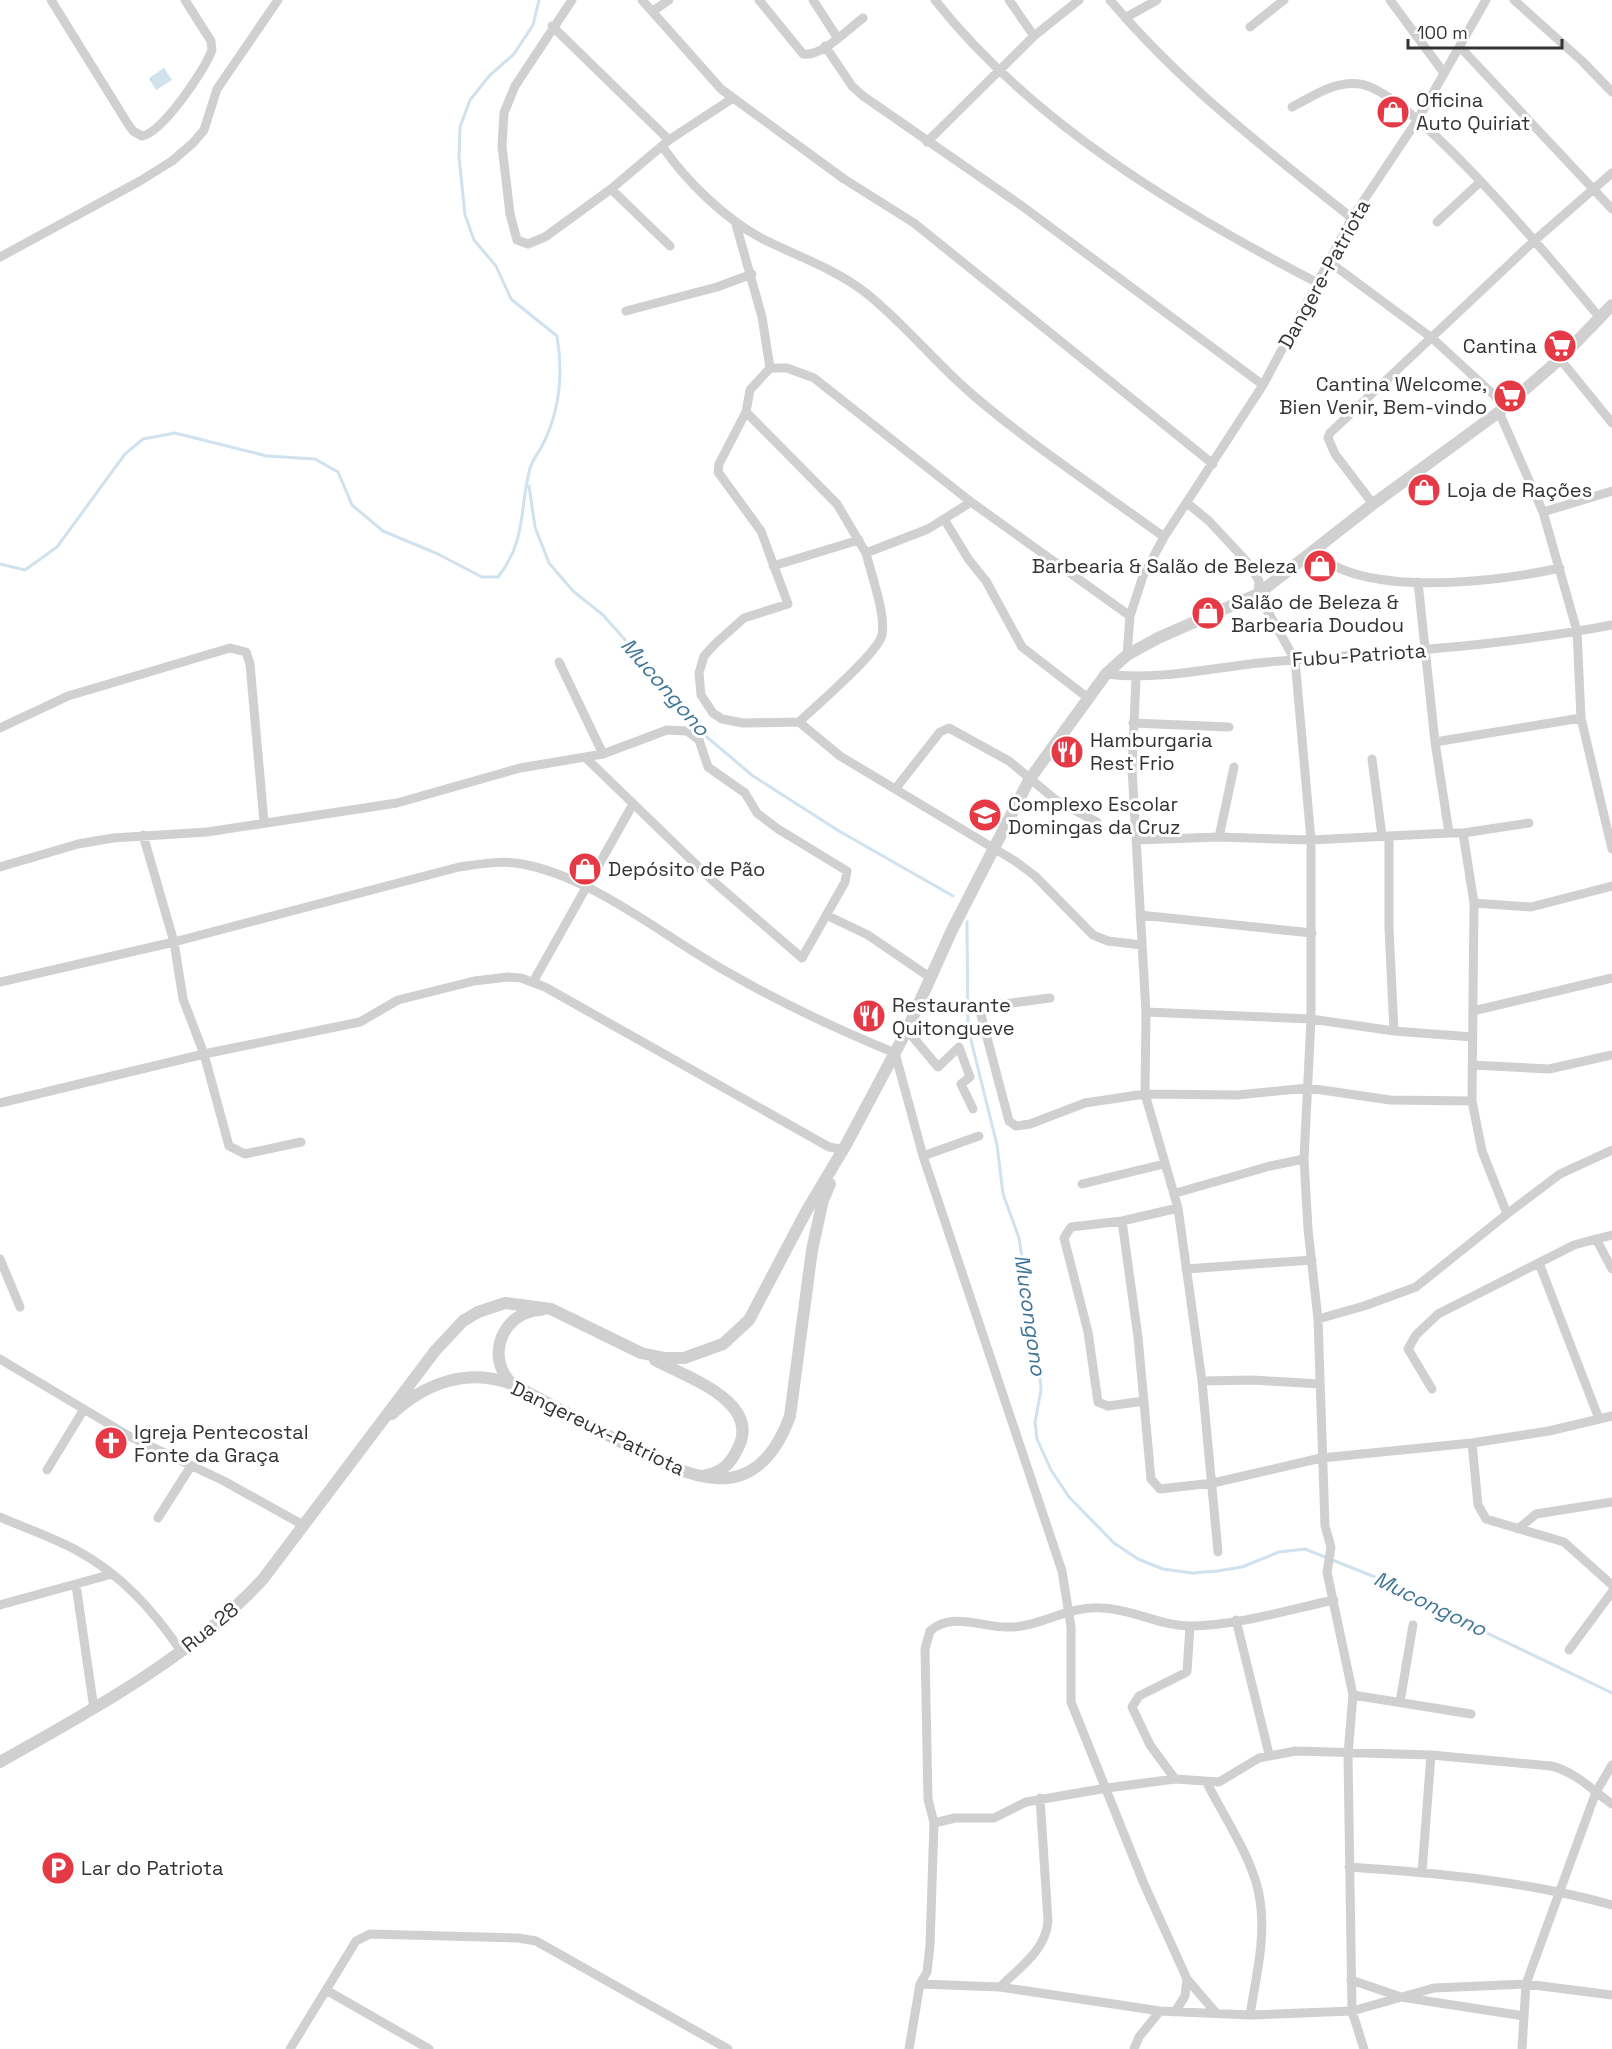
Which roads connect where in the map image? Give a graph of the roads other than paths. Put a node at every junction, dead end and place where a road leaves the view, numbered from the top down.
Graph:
1 (51, 0) edge
2 (185, 0) edge
3 (278, 0) edge
4 (572, 0) edge
5 (642, 0) edge
6 (669, 0) edge
7 (759, 0) edge
8 (813, 0) edge
9 (935, 0) edge
10 (1008, 0) edge
11 (1079, 0) edge
12 (1110, 0) edge
13 (1157, 0) edge
14 (1284, 0) edge
15 (1390, 0) edge
16 (1486, 0) edge
17 (1514, 0) edge
18 (653, 11) junction
19 (863, 18) dead end
20 (1125, 18) junction
21 (552, 26) junction
22 (1250, 27) dead end
23 (1034, 36) junction
24 (837, 38) junction
25 (825, 46) junction
26 (1460, 47) junction
27 (1000, 71) junction
28 (1444, 73) junction
29 (1612, 92) edge
30 (733, 98) junction
31 (1292, 107) dead end
32 (1418, 119) junction
33 (927, 142) junction
34 (666, 143) junction
35 (1612, 173) edge
36 (1479, 183) junction
37 (611, 189) junction
38 (1595, 189) junction
39 (1612, 208) edge
40 (1352, 218) junction
41 (735, 221) junction
42 (1437, 222) dead end
43 (1535, 240) junction
44 (670, 246) dead end
45 (0, 257) edge
46 (1328, 261) junction
47 (752, 274) junction
48 (1316, 282) junction
49 (1612, 305) edge
50 (626, 311) dead end
51 (1600, 318) junction
52 (1432, 338) junction
53 (1560, 359) junction
54 (770, 368) junction
55 (1263, 385) junction
56 (1503, 409) junction
57 (746, 412) junction
58 (1612, 423) edge
59 (1213, 464) junction
60 (1612, 491) edge
61 (971, 502) junction
62 (1187, 503) junction
63 (1373, 504) junction
64 (1543, 512) junction
65 (944, 519) junction
66 (1164, 537) junction
67 (859, 540) junction
68 (1314, 552) junction
69 (866, 553) junction
70 (773, 566) junction
71 (1560, 568) junction
72 (1418, 582) junction
73 (1258, 594) junction
74 (1130, 616) junction
75 (1612, 625) edge
76 (1577, 631) junction
77 (1425, 651) junction
78 (1127, 655) junction
79 (1295, 660) junction
80 (559, 662) dead end
81 (1106, 674) junction
82 (1136, 678) junction
83 (1088, 698) junction
84 (1581, 718) junction
85 (799, 722) junction
86 (1133, 723) junction
87 (1228, 727) dead end
88 (0, 728) edge
89 (1435, 742) junction
90 (603, 754) junction
91 (585, 757) junction
92 (1372, 759) dead end
93 (1234, 767) dead end
94 (1029, 780) junction
95 (896, 788) junction
96 (633, 804) junction
97 (264, 822) junction
98 (1097, 822) dead end
99 (1529, 823) dead end
100 (1449, 833) junction
101 (1463, 833) junction
102 (143, 835) junction
103 (1386, 836) junction
104 (1219, 837) junction
105 (1137, 840) junction
106 (1311, 840) junction
107 (1612, 849) edge
108 (994, 850) junction
109 (0, 867) edge
110 (1612, 886) edge
111 (586, 887) junction
112 (1474, 903) junction
113 (826, 915) junction
114 (1140, 915) junction
115 (1312, 933) junction
116 (174, 942) junction
117 (1142, 945) junction
118 (931, 978) junction
119 (1612, 978) edge
120 (0, 982) edge
121 (533, 982) junction
122 (1050, 998) dead end
123 (1473, 1011) junction
124 (1146, 1012) junction
125 (1311, 1019) junction
126 (908, 1030) junction
127 (1394, 1031) junction
128 (1472, 1037) junction
129 (895, 1053) junction
130 (204, 1054) junction
131 (1612, 1055) edge
132 (1472, 1065) junction
133 (1308, 1088) junction
134 (1145, 1094) junction
135 (1472, 1101) junction
136 (0, 1103) edge
137 (973, 1109) dead end
138 (979, 1136) dead end
139 (301, 1142) dead end
140 (844, 1146) junction
141 (1612, 1150) edge
142 (923, 1156) junction
143 (1304, 1159) junction
144 (1164, 1164) junction
145 (1082, 1184) dead end
146 (1176, 1193) junction
147 (1178, 1208) junction
148 (1507, 1214) junction
149 (1122, 1221) junction
150 (1612, 1235) edge
151 (1596, 1239) junction
152 (0, 1259) edge
153 (1312, 1260) junction
154 (1539, 1263) junction
155 (1186, 1269) junction
156 (1612, 1269) edge
157 (20, 1307) dead end
158 (551, 1309) junction
159 (1318, 1319) junction
160 (641, 1353) junction
161 (0, 1359) edge
162 (1202, 1381) junction
163 (1320, 1384) junction
164 (514, 1385) junction
165 (1432, 1389) dead end
166 (1144, 1401) junction
167 (84, 1409) junction
168 (1612, 1416) edge
169 (1599, 1419) junction
170 (369, 1435) junction
171 (1472, 1443) junction
172 (1322, 1458) junction
173 (191, 1466) junction
174 (47, 1470) dead end
175 (696, 1476) junction
176 (1213, 1483) junction
177 (1612, 1502) edge
178 (0, 1518) edge
179 (158, 1518) dead end
180 (303, 1526) junction
181 (1518, 1529) junction
182 (1218, 1552) dead end
183 (112, 1574) junction
184 (76, 1585) junction
185 (1612, 1585) edge
186 (1612, 1592) edge
187 (1334, 1600) junction
188 (0, 1605) edge
189 (1069, 1611) junction
190 (1236, 1620) junction
191 (1413, 1625) dead end
192 (1190, 1626) junction
193 (1569, 1650) dead end
194 (181, 1651) junction
195 (1353, 1695) junction
196 (1400, 1702) junction
197 (94, 1709) junction
198 (1471, 1714) dead end
199 (1269, 1754) junction
200 (1348, 1754) junction
201 (1431, 1755) junction
202 (0, 1762) edge
203 (1612, 1765) edge
204 (1175, 1779) junction
205 (1207, 1783) junction
206 (1107, 1788) junction
207 (1596, 1792) junction
208 (1040, 1798) junction
209 (1612, 1804) edge
210 (934, 1823) junction
211 (1349, 1867) junction
212 (1422, 1872) junction
213 (1560, 1892) junction
214 (1612, 1905) edge
215 (1187, 1979) junction
216 (1351, 1980) junction
217 (920, 1984) junction
218 (1526, 1984) junction
219 (1000, 1987) junction
220 (326, 1990) junction
221 (1612, 1995) edge
222 (1401, 1997) junction
223 (1160, 2011) junction
224 (1352, 2011) junction
225 (1175, 2012) junction
226 (1216, 2013) junction
227 (1250, 2015) junction
228 (1524, 2016) junction
229 (290, 2049) edge
230 (429, 2049) edge
231 (728, 2049) edge
232 (909, 2049) edge
233 (1134, 2049) edge
234 (1364, 2049) edge
235 (1522, 2049) edge

1 - 2 street
3 - 45 street
4 - 21 street
5 - 18 street
6 - 18 street
7 - 25 street
8 - 24 street
9 - 27 street
10 - 23 street
11 - 23 street
12 - 20 street
13 - 20 street
14 - 22 street
15 - 28 street
16 - 26 street, Dangere-Patriota
17 - 29 street
18 - 30 street
19 - 24 street
20 - 40 street
21 - 34 street
21 - 37 street
23 - 27 street
24 - 25 street
25 - 33 street
26 - 28 street, Dangere-Patriota
26 - 38 street
27 - 33 street
27 - 48 street
28 - 32 street, Dangere-Patriota
30 - 34 street
30 - 59 street
31 - 32 street
32 - 36 street
32 - 40 street, Dangere-Patriota
33 - 55 street
34 - 37 street
34 - 41 street
35 - 38 street
36 - 42 street
36 - 43 street
37 - 44 street
38 - 39 street
38 - 43 street
40 - 46 street, Dangere-Patriota
41 - 47 street
41 - 66 street
43 - 51 street
43 - 52 street
46 - 48 street, Dangere-Patriota
46 - 52 street
47 - 50 street
47 - 54 street
48 - 55 street, Dangere-Patriota
49 - 51 street
51 - 53 street
52 - 56 street
52 - 63 street
53 - 56 street
53 - 58 street
54 - 57 street
54 - 61 street
55 - 59 street, Dangere-Patriota
56 - 63 street
56 - 64 street
57 - 67 street
57 - 70 street
59 - 62 street, Dangere-Patriota
60 - 64 street
61 - 65 street
61 - 74 street
62 - 66 street, Dangere-Patriota
62 - 73 street
63 - 68 street
64 - 71 street
65 - 69 street
65 - 83 street
66 - 74 street, Dangere-Patriota
67 - 69 street
67 - 70 street
68 - 72 street
68 - 73 street
69 - 85 street
70 - 85 street
71 - 72 street
71 - 76 street
72 - 77 street
73 - 78 street
73 - 79 street
74 - 78 street, Dangere-Patriota
75 - 76 street, Fubu-Patriota
76 - 77 street, Fubu-Patriota
76 - 84 street
77 - 79 street, Fubu-Patriota
77 - 89 street
78 - 81 street
79 - 82 street, Fubu-Patriota
79 - 106 street
80 - 90 street
81 - 82 street, Fubu-Patriota
81 - 83 street
82 - 86 street
83 - 94 street
84 - 89 street
84 - 107 street
85 - 95 street
86 - 87 street
86 - 105 street
88 - 97 street
89 - 100 street
90 - 91 street
90 - 113 street
91 - 96 street
91 - 97 street
92 - 103 street
93 - 104 street
94 - 95 street
94 - 98 street
94 - 108 street
95 - 108 street
96 - 111 street
96 - 113 street
97 - 102 street
99 - 101 street
100 - 101 street
100 - 103 street
101 - 112 street
102 - 109 street
102 - 116 street
103 - 106 street
103 - 127 street
104 - 105 street
104 - 106 street
105 - 114 street
106 - 115 street
108 - 117 street
108 - 118 street
110 - 112 street
111 - 116 street
111 - 121 street
111 - 129 street
112 - 123 street
113 - 118 street
114 - 115 street
114 - 117 street
115 - 125 street
116 - 120 street
116 - 130 street
117 - 124 street
118 - 126 street
119 - 123 street
121 - 130 street
121 - 140 street
122 - 134 street
123 - 128 street
124 - 125 street
124 - 134 street
125 - 127 street
125 - 133 street
126 - 129 street
126 - 137 street
127 - 128 street
128 - 132 street
129 - 140 street
129 - 142 street
130 - 136 street
130 - 139 street
131 - 132 street
132 - 135 street
133 - 134 street
133 - 135 street
133 - 143 street
134 - 144 street
135 - 148 street
138 - 142 street
140 - 160 street
140 - 175 street, Dangereux-Patriota
141 - 148 street
142 - 189 street
143 - 146 street
143 - 153 street
144 - 145 street
144 - 146 street
146 - 147 street
147 - 149 street
147 - 155 street
148 - 159 street
149 - 166 street
149 - 166 street
150 - 151 street
151 - 154 street
151 - 156 street
152 - 157 street
153 - 155 street
153 - 159 street
154 - 165 street
154 - 169 street
155 - 162 street
158 - 160 street
158 - 164 street
158 - 170 street
159 - 163 street
160 - 175 street
161 - 167 street
162 - 163 street
162 - 176 street
163 - 172 street
164 - 170 street, Dangereux-Patriota
164 - 175 street, Dangereux-Patriota
166 - 176 street
167 - 173 street
167 - 174 street
168 - 169 street
169 - 171 street
170 - 180 street, Rua 28
171 - 172 street
171 - 181 street
172 - 176 street
172 - 187 street
173 - 179 street
173 - 180 street
176 - 182 street
177 - 181 street
178 - 183 street
180 - 194 street, Rua 28
181 - 185 street
183 - 184 street
183 - 194 street
184 - 188 street
184 - 197 street
186 - 193 street
187 - 190 street
187 - 195 street
189 - 192 street
189 - 206 street
189 - 210 street
190 - 192 street
190 - 199 street
191 - 196 street
192 - 204 street
194 - 197 street, Rua 28
195 - 196 street
195 - 200 street
196 - 198 street
197 - 202 street, Rua 28
199 - 200 street
199 - 205 street
200 - 201 street
200 - 211 street
201 - 207 street
201 - 212 street
203 - 207 street
204 - 205 street
204 - 206 street
205 - 227 street
206 - 208 street
206 - 215 street
207 - 209 street
207 - 213 street
208 - 210 street
208 - 219 street
210 - 217 street
211 - 212 street
211 - 216 street
212 - 213 street
213 - 214 street
213 - 218 street
215 - 225 street
215 - 226 street
216 - 222 street
216 - 224 street
217 - 219 street
217 - 232 street
218 - 221 street
218 - 222 street
218 - 228 street
219 - 223 street
220 - 229 street
220 - 230 street
220 - 231 street
222 - 224 street
222 - 228 street
223 - 225 street
223 - 233 street
224 - 227 street
224 - 234 street
225 - 226 street
226 - 227 street
228 - 235 street

